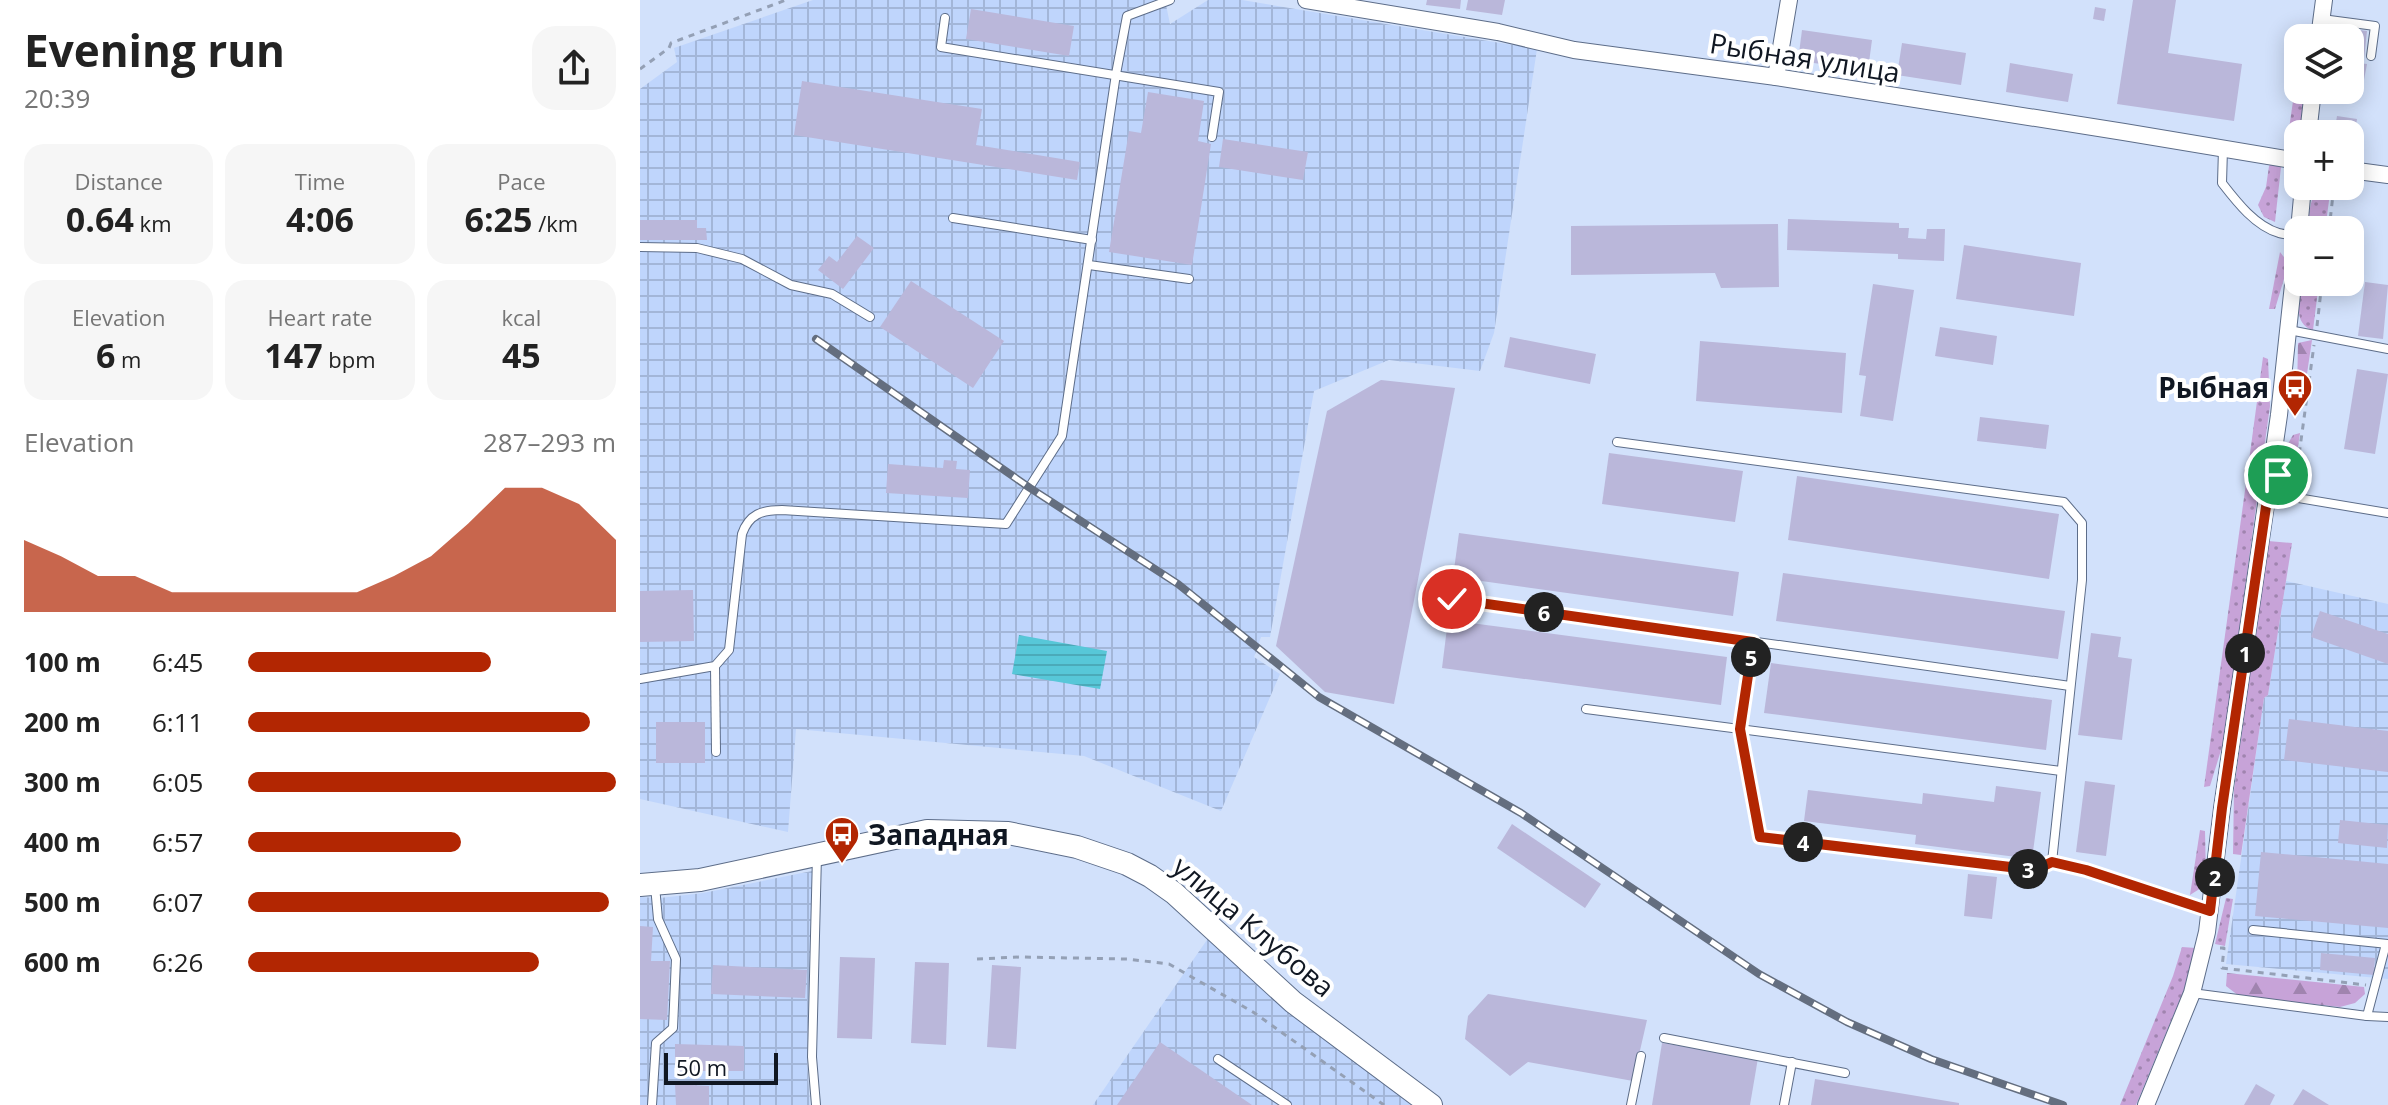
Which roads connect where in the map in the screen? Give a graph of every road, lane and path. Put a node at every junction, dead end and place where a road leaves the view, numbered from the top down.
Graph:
1 (786, 0) edge
2 (1170, 0) edge
3 (1306, 0) edge
4 (1789, 0) edge
5 (2324, 0) edge
6 (945, 18) dead end
7 (2322, 19) junction
8 (2321, 24) edge
9 (2371, 56) dead end
10 (640, 69) edge
11 (1116, 74) junction
12 (1776, 77) junction
13 (1212, 137) dead end
14 (2223, 149) junction
15 (2284, 159) edge
16 (2364, 172) edge
17 (2388, 175) edge
18 (953, 218) dead end
19 (2284, 233) edge
20 (1092, 240) junction
21 (640, 247) edge
22 (1089, 265) junction
23 (1189, 279) dead end
24 (2292, 296) edge
25 (2320, 296) edge
26 (870, 317) dead end
27 (2289, 330) junction
28 (2315, 335) junction
29 (2388, 349) edge
30 (1617, 442) dead end
31 (2244, 471) dead end
32 (2261, 473) dead end
33 (2278, 475) dead end
34 (2296, 477) junction
35 (2268, 493) junction
36 (2293, 497) junction
37 (2388, 513) edge
38 (1452, 599) dead end
39 (1753, 642) junction
40 (715, 666) junction
41 (640, 679) edge
42 (2070, 686) junction
43 (1586, 709) dead end
44 (1740, 729) junction
45 (716, 752) dead end
46 (2061, 771) junction
47 (817, 854) junction
48 (2052, 862) junction
49 (647, 885) edge
50 (2210, 911) junction
51 (2253, 930) dead end
52 (2387, 944) edge
53 (2213, 947) dead end
54 (977, 959) dead end
55 (2374, 986) junction
56 (2192, 993) junction
57 (2367, 1016) junction
58 (2388, 1017) edge
59 (1664, 1038) dead end
60 (1641, 1056) dead end
61 (1218, 1059) dead end
62 (1792, 1062) junction
63 (1845, 1073) dead end
64 (652, 1105) edge
65 (816, 1105) edge
66 (1287, 1105) edge
67 (1384, 1105) edge
68 (1431, 1105) edge
69 (1631, 1105) edge
70 (1784, 1105) edge
71 (2146, 1105) edge

1 - 10 path
2 - 11 lane
3 - 12 street, Рыбная улица
4 - 12 street
5 - 7 street
6 - 11 lane
7 - 8 street
7 - 9 lane
11 - 13 lane
11 - 20 lane
12 - 14 street, Рыбная улица
14 - 15 street, Рыбная улица
14 - 19 lane
16 - 17 street
18 - 20 lane
20 - 22 lane
21 - 26 lane
22 - 23 lane
22 - 40 lane
24 - 27 street
25 - 28 path
27 - 28 lane
27 - 35 street
28 - 29 lane
28 - 34 path
30 - 42 lane
31 - 32 path
33 - 34 path
34 - 36 path
35 - 36 lane
35 - 50 street
36 - 37 lane
38 - 39 lane
39 - 42 lane
39 - 44 lane
40 - 41 lane
40 - 45 lane
42 - 46 lane
43 - 44 lane
44 - 46 lane
44 - 48 lane
46 - 48 lane
47 - 49 main road, улица Клубова
47 - 65 lane
47 - 68 main road, улица Клубова
48 - 50 lane
49 - 64 lane
50 - 56 street
51 - 52 lane
52 - 55 lane
53 - 55 path
54 - 67 path
55 - 57 lane
56 - 57 lane
56 - 71 street
57 - 58 lane
59 - 62 lane
60 - 69 lane
61 - 66 lane
62 - 63 lane
62 - 70 lane

